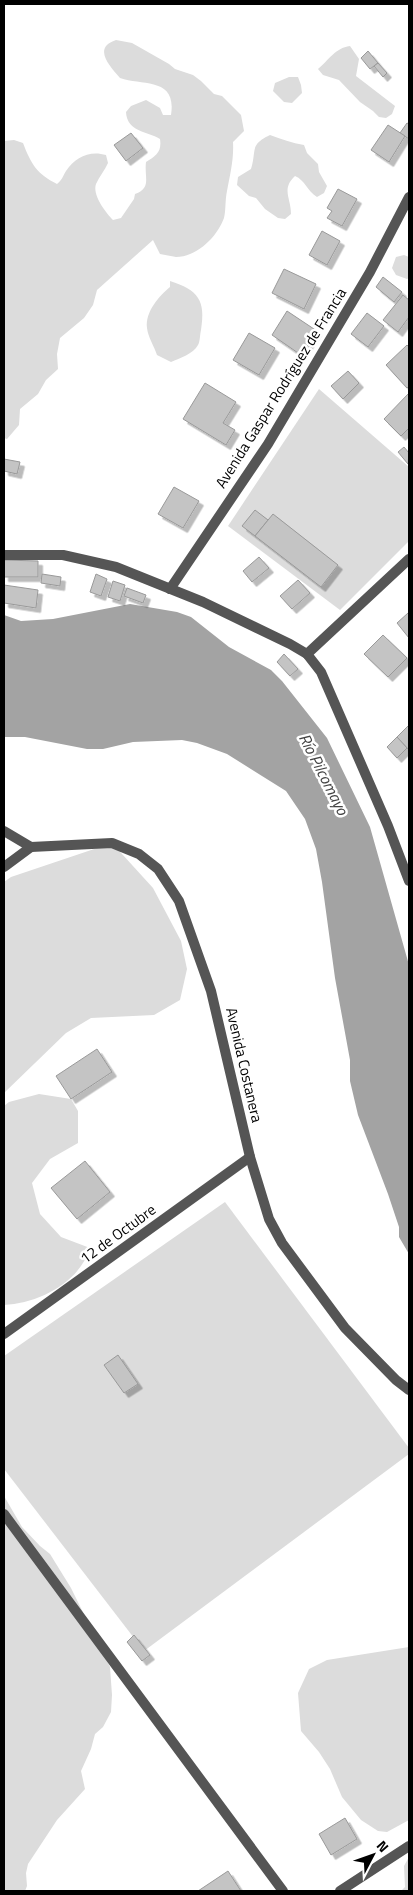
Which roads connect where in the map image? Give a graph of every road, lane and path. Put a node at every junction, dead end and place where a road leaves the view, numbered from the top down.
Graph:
1 (409, 197) edge
2 (4, 556) edge
3 (409, 559) edge
4 (170, 589) junction
5 (307, 654) junction
6 (4, 831) edge
7 (31, 847) junction
8 (4, 866) edge
9 (409, 881) edge
10 (250, 1157) junction
11 (4, 1334) edge
12 (409, 1390) edge
13 (4, 1514) edge
14 (409, 1846) edge
15 (283, 1891) edge
16 (340, 1891) edge

1 - 4 street, Avenida Gaspar Rodríguez de Francia
2 - 4 street
3 - 5 street
4 - 5 street
5 - 9 street
6 - 7 street
7 - 8 street
7 - 10 street, Avenida Costanera
10 - 11 street, 12 de Octubre
10 - 12 street, Avenida Costanera
13 - 15 street
14 - 16 street

